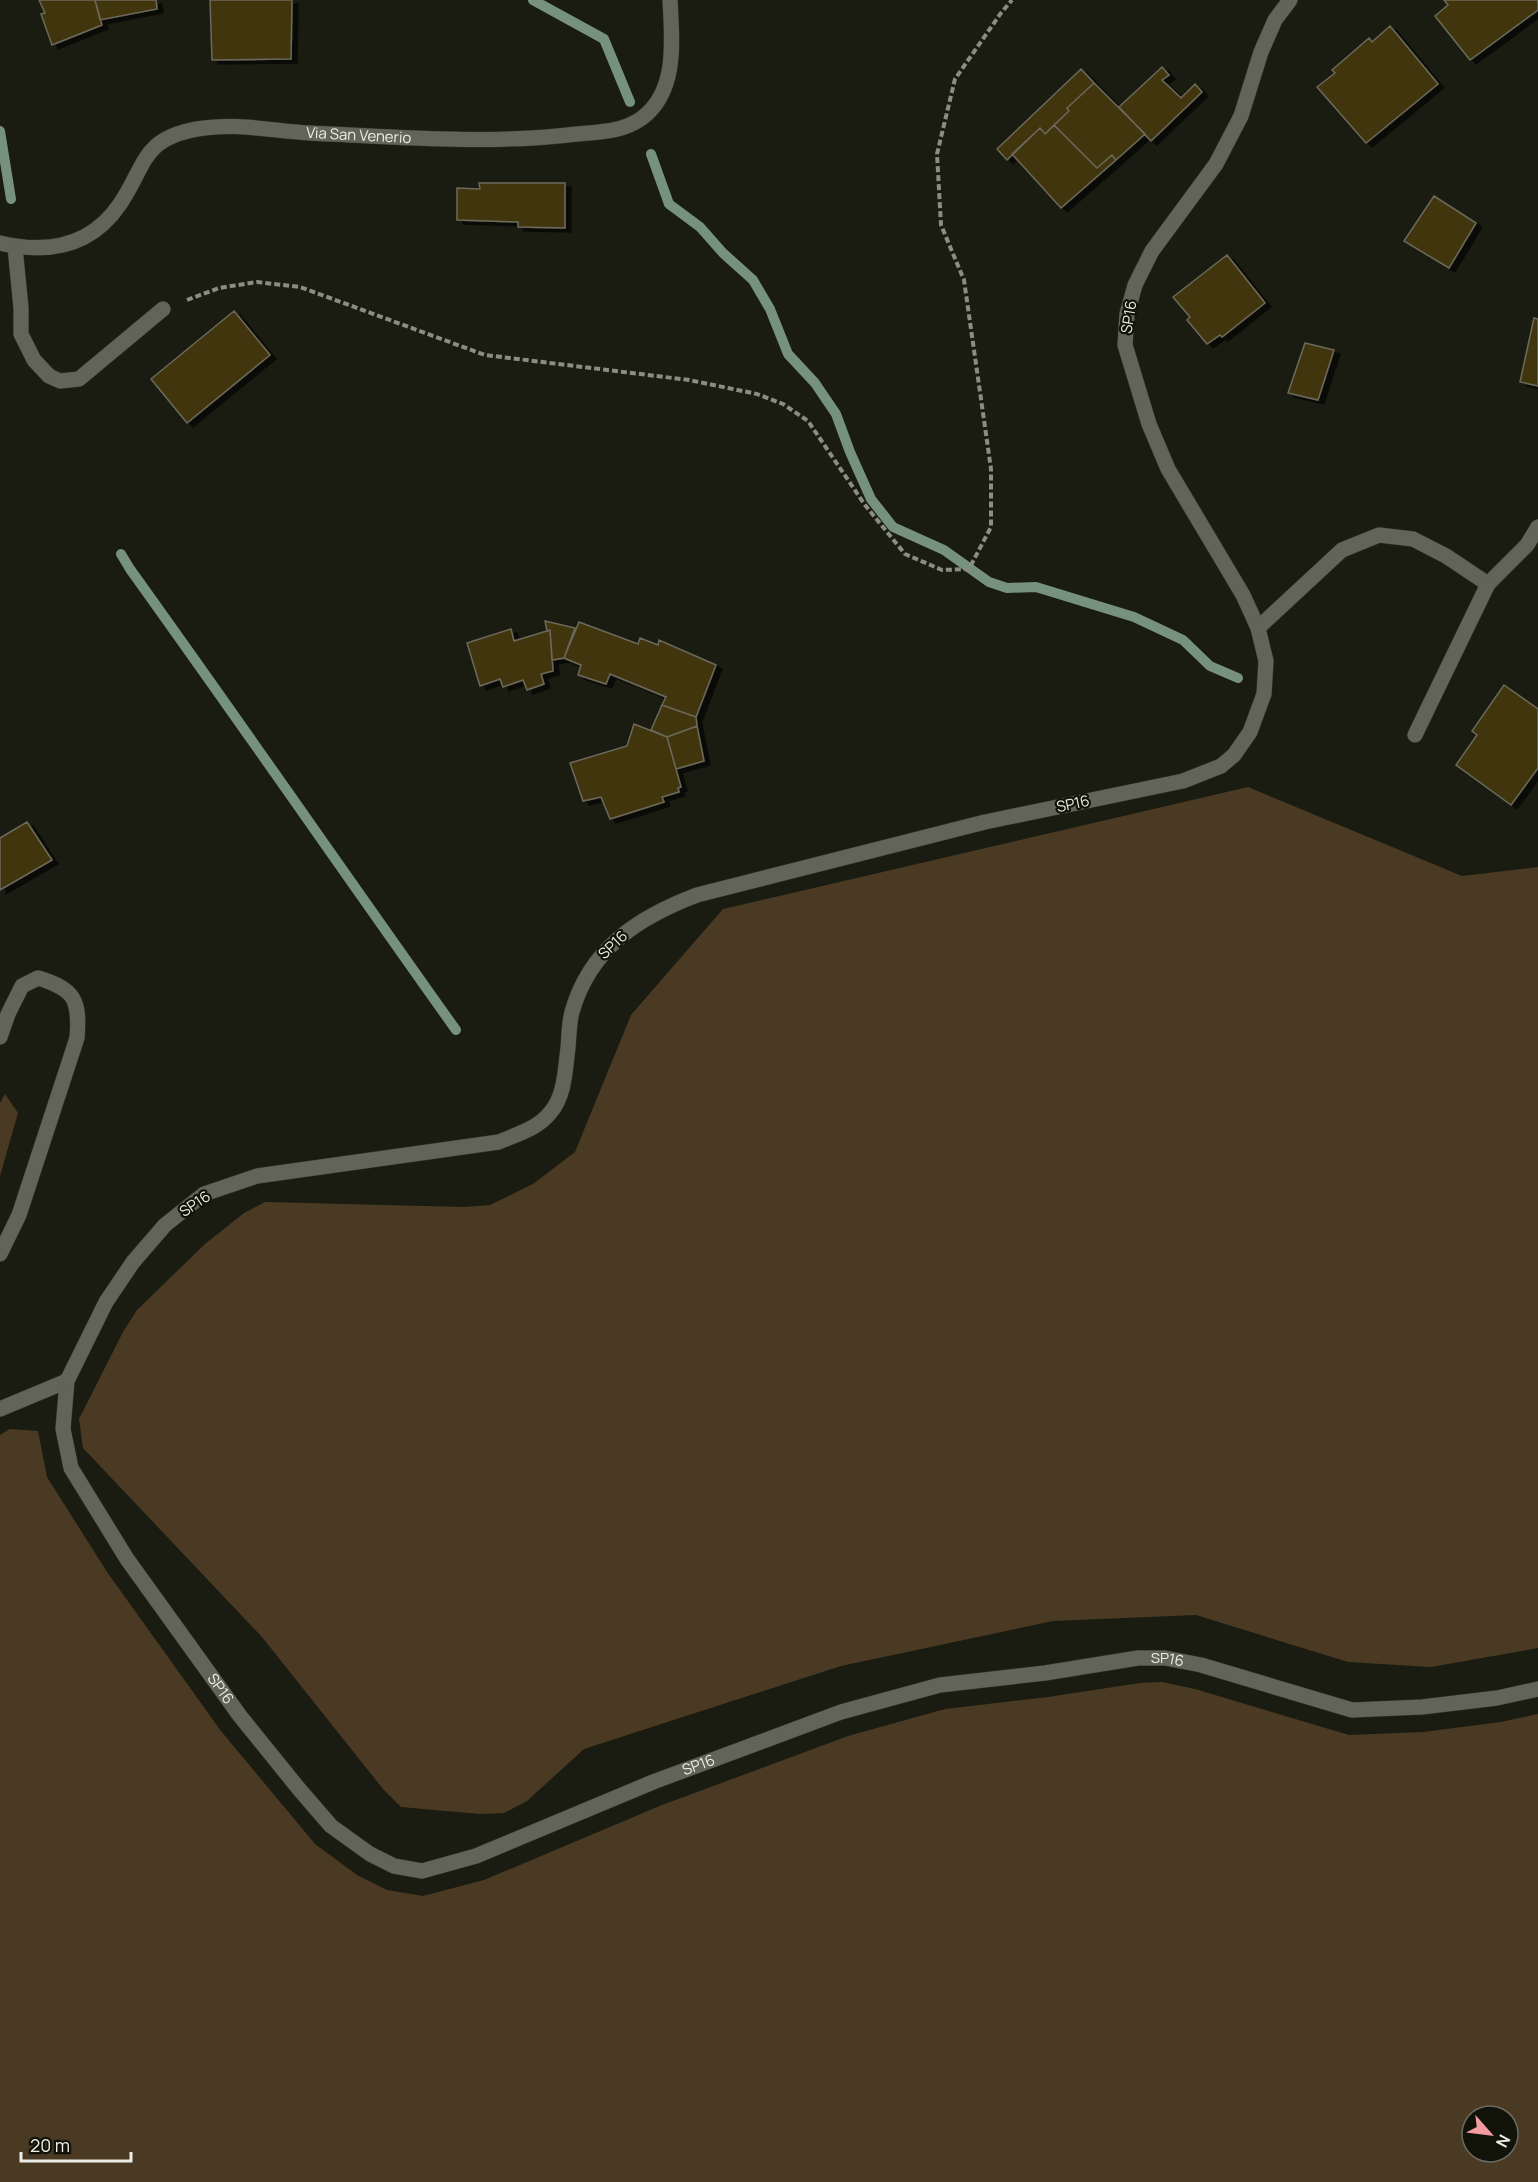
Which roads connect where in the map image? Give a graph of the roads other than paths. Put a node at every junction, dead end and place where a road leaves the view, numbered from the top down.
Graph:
1 (670, 0) edge
2 (1290, 0) edge
3 (8, 245) edge
4 (163, 309) road end
5 (1538, 527) edge
6 (1488, 584) junction
7 (1258, 628) junction
8 (1415, 735) dead end
9 (0, 1036) edge
10 (0, 1254) edge
11 (67, 1381) junction
12 (0, 1409) edge
13 (1538, 1689) edge

1 - 3 street, Via San Venerio
2 - 7 street, SP16 / SP16
3 - 4 street
5 - 6 street
6 - 7 street
6 - 8 street
7 - 11 street, SP16 / SP16
9 - 10 street
11 - 12 street
11 - 13 street, SP16 / SP16

